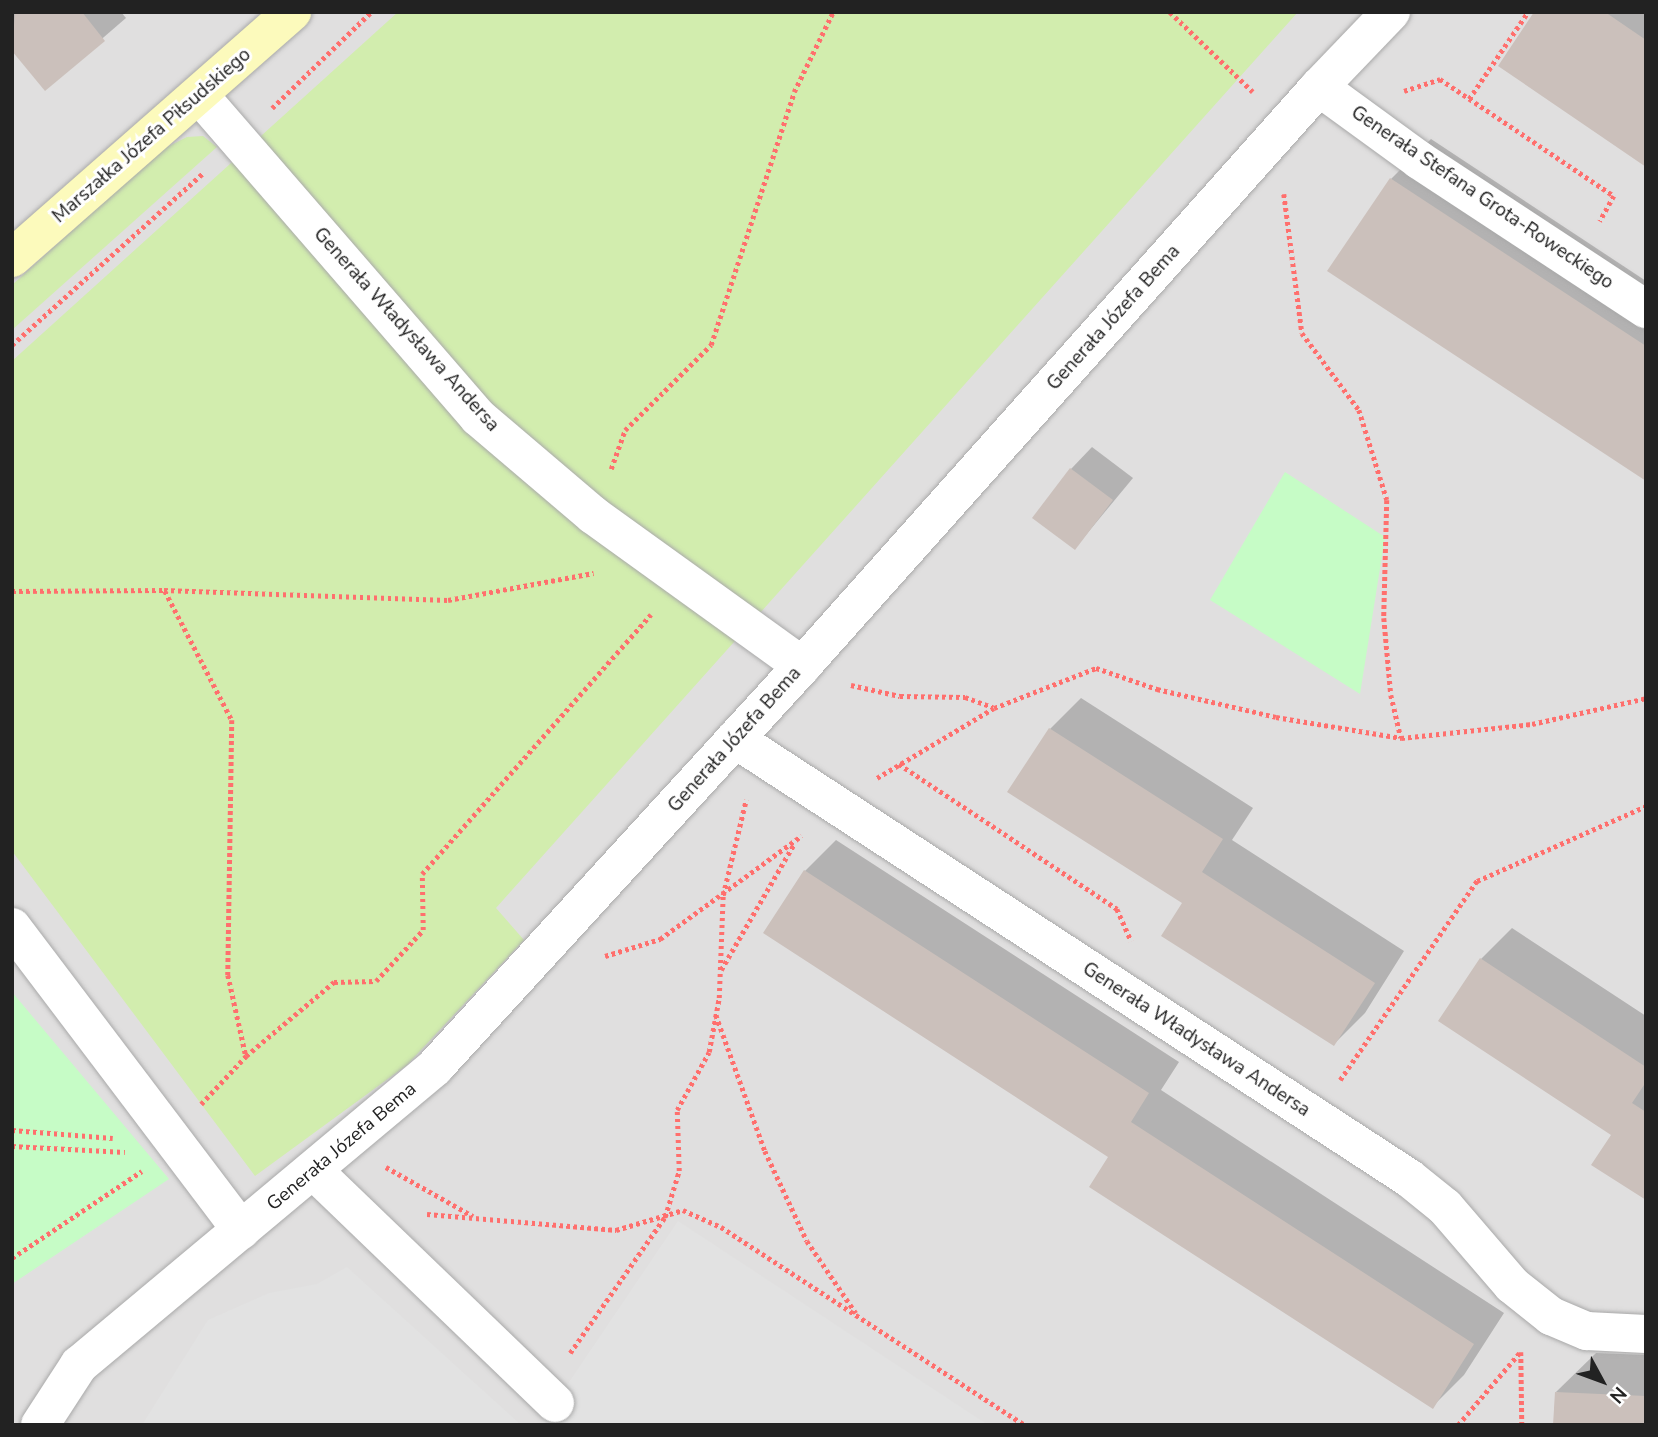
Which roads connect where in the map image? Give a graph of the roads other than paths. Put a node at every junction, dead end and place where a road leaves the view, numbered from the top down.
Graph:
1 (292, 12) edge
2 (1391, 12) edge
3 (1319, 87) junction
4 (200, 96) junction
5 (12, 258) edge
6 (1646, 309) edge
7 (802, 666) junction
8 (735, 739) junction
9 (12, 926) edge
10 (315, 1172) junction
11 (241, 1230) junction
12 (1646, 1334) edge
13 (555, 1403) dead end
14 (40, 1425) edge

1 - 4 street, Marszałka Józefa Piłsudskiego
2 - 3 street, Generała Józefa Bema
3 - 6 street, Generała Stefana Grota-Roweckiego
3 - 7 street, Generała Józefa Bema
4 - 5 street, Marszałka Józefa Piłsudskiego
4 - 7 street, Generała Władysława Andersa
7 - 8 street, Generała Józefa Bema
8 - 10 street, Generała Józefa Bema
8 - 12 street, Generała Władysława Andersa
9 - 11 street
10 - 11 street, Generała Józefa Bema
10 - 13 street
11 - 14 street, Generała Józefa Bema

